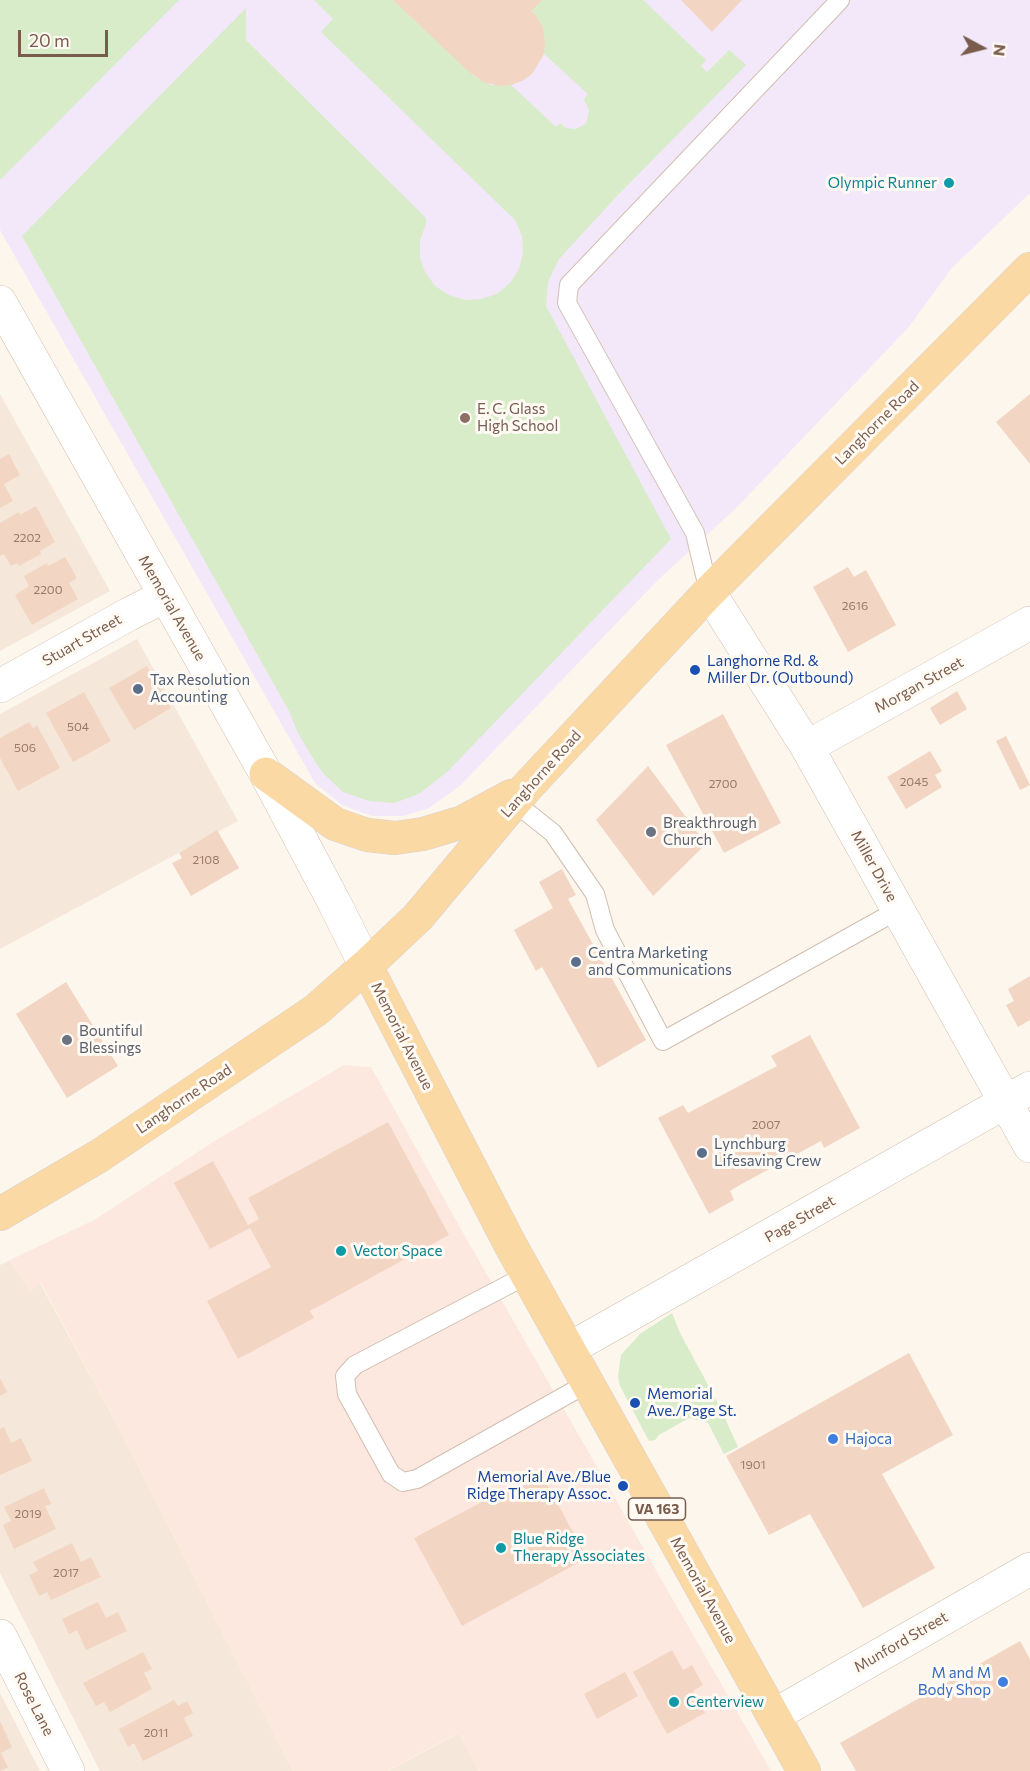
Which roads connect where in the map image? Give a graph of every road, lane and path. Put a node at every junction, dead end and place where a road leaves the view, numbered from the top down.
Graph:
1 (840, 0) edge
2 (1030, 269) edge
3 (0, 302) edge
4 (709, 592) junction
5 (165, 596) junction
6 (1030, 623) edge
7 (0, 686) edge
8 (807, 747) junction
9 (266, 774) junction
10 (520, 795) junction
11 (898, 910) junction
12 (366, 966) junction
13 (1018, 1095) edge
14 (1030, 1146) edge
15 (0, 1214) edge
16 (527, 1275) junction
17 (569, 1348) junction
18 (588, 1383) junction
19 (1030, 1569) edge
20 (0, 1636) edge
21 (773, 1716) junction
22 (68, 1771) edge
23 (804, 1771) edge

1 - 4 lane
2 - 4 main road, Langhorne Road
3 - 5 street, Memorial Avenue / VA 163
4 - 8 street, Miller Drive
4 - 10 main road, Langhorne Road
5 - 7 street, Stuart Street
5 - 9 street, Memorial Avenue / VA 163
6 - 8 street, Morgan Street
8 - 11 street, Miller Drive
9 - 10 main road
9 - 12 street, Memorial Avenue / VA 163
10 - 11 lane
10 - 12 main road, Langhorne Road
11 - 13 street, Miller Drive
12 - 15 main road, Langhorne Road
12 - 16 main road, Memorial Avenue / VA 163
13 - 14 street, Miller Drive
13 - 17 street, Page Street
16 - 17 main road, Memorial Avenue / VA 163
16 - 18 lane
17 - 18 main road, Memorial Avenue / VA 163
18 - 21 main road, Memorial Avenue / VA 163
19 - 21 street, Munford Street
20 - 22 street, Rose Lane
21 - 23 main road, Memorial Avenue / VA 163

